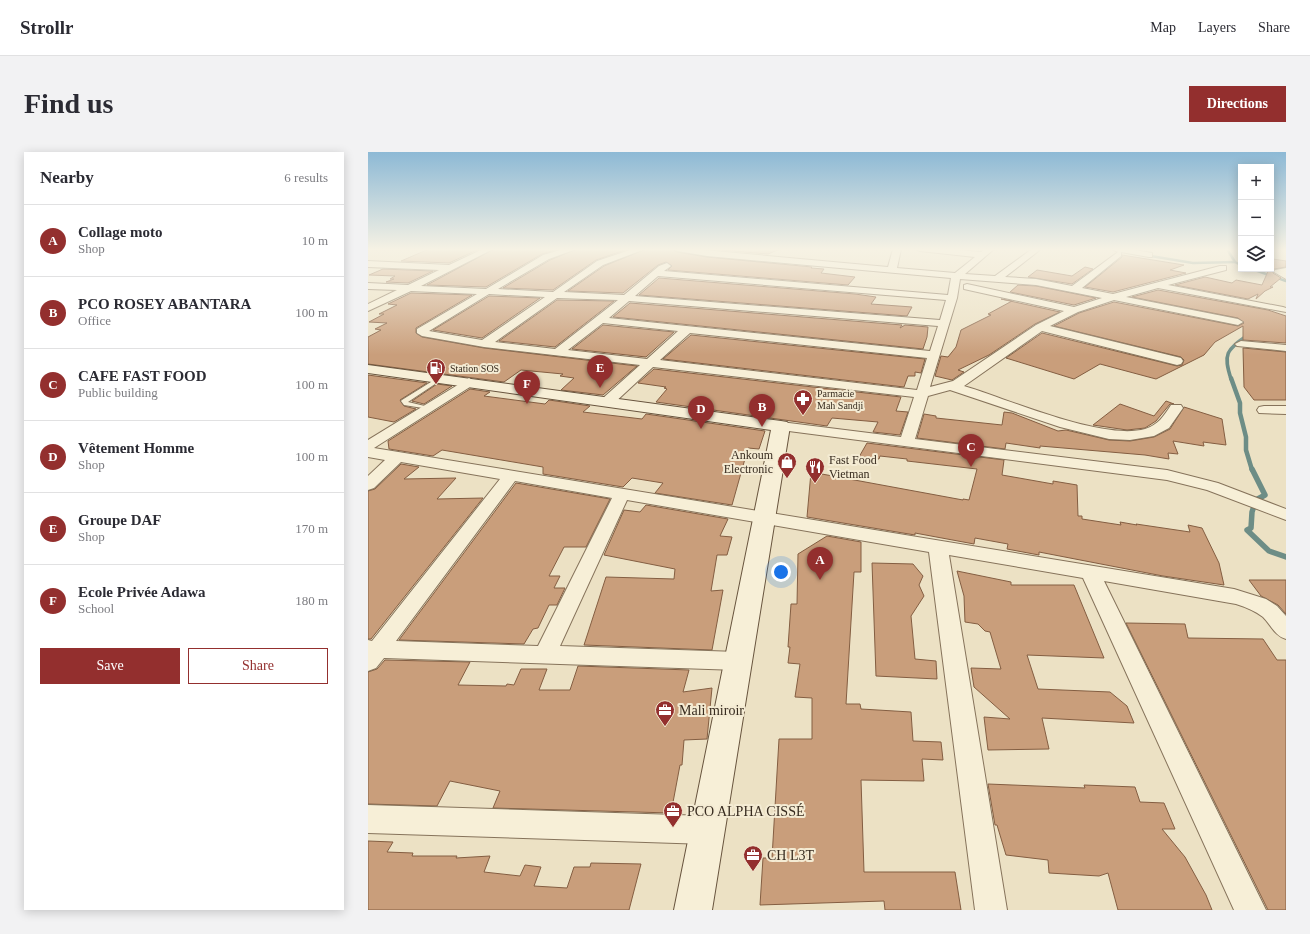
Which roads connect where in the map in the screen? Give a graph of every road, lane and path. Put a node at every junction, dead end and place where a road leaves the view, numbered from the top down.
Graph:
1 (416, 284) edge
2 (500, 284) edge
3 (568, 284) edge
4 (644, 284) edge
5 (778, 284) edge
6 (795, 284) edge
7 (954, 284) edge
8 (972, 284) edge
9 (1052, 284) edge
10 (1082, 284) edge
11 (1163, 284) edge
12 (1157, 286) junction
13 (370, 288) edge
14 (408, 288) junction
15 (1076, 288) junction
16 (487, 292) junction
17 (552, 295) junction
18 (627, 298) junction
19 (952, 298) junction
20 (1111, 298) junction
21 (756, 307) junction
22 (368, 308) edge
23 (1074, 310) junction
24 (1283, 310) dead end
25 (601, 320) junction
26 (1238, 322) dead end
27 (943, 323) junction
28 (1040, 327) junction
29 (686, 330) junction
30 (484, 344) junction
31 (1241, 344) dead end
32 (1286, 348) edge
33 (558, 353) junction
34 (934, 356) junction
35 (1177, 361) dead end
36 (650, 362) junction
37 (368, 369) edge
38 (441, 378) junction
39 (470, 382) junction
40 (951, 386) junction
41 (921, 394) junction
42 (607, 402) junction
43 (428, 408) junction
44 (1176, 408) dead end
45 (1264, 410) dead end
46 (1286, 410) edge
47 (781, 426) junction
48 (907, 442) junction
49 (368, 446) edge
50 (368, 452) edge
51 (397, 457) junction
52 (511, 476) junction
53 (368, 485) edge
54 (622, 494) junction
55 (1286, 515) edge
56 (764, 518) junction
57 (938, 546) junction
58 (1090, 572) junction
59 (1286, 631) edge
60 (371, 654) edge
61 (545, 655) junction
62 (738, 661) junction
63 (368, 819) edge
64 (707, 830) junction
65 (693, 910) edge
66 (991, 910) edge
67 (1250, 910) edge

1 - 14 street
2 - 16 street
3 - 17 street
4 - 18 street
5 - 21 street
6 - 19 street
7 - 19 street
8 - 23 street
9 - 15 street
10 - 15 street
11 - 12 street
12 - 20 street
12 - 24 street
13 - 14 street
14 - 16 street
14 - 22 street
15 - 20 street
16 - 17 street
16 - 30 street
17 - 18 street
17 - 30 street
18 - 21 street
18 - 25 street
19 - 27 street
20 - 23 street
20 - 26 street
21 - 27 street
23 - 28 street
25 - 29 street
25 - 33 street
27 - 34 street
28 - 35 street
28 - 40 street
29 - 34 street
29 - 36 street
30 - 33 street
31 - 32 street
33 - 36 street
34 - 41 street
36 - 41 street
36 - 42 street
37 - 38 main road
38 - 39 main road
38 - 43 lane
39 - 42 main road
39 - 43 street
40 - 41 street
40 - 44 street
41 - 48 street
42 - 47 main road
43 - 49 street
45 - 46 street
47 - 48 street
47 - 56 main road
48 - 55 street
50 - 51 street
51 - 52 street
51 - 53 street
52 - 54 street
52 - 60 street
54 - 56 street
54 - 61 street
56 - 57 street
56 - 62 main road
57 - 58 street
57 - 66 street
58 - 59 street
58 - 67 street
60 - 61 street
61 - 62 street
62 - 64 main road
63 - 64 street
64 - 65 main road

